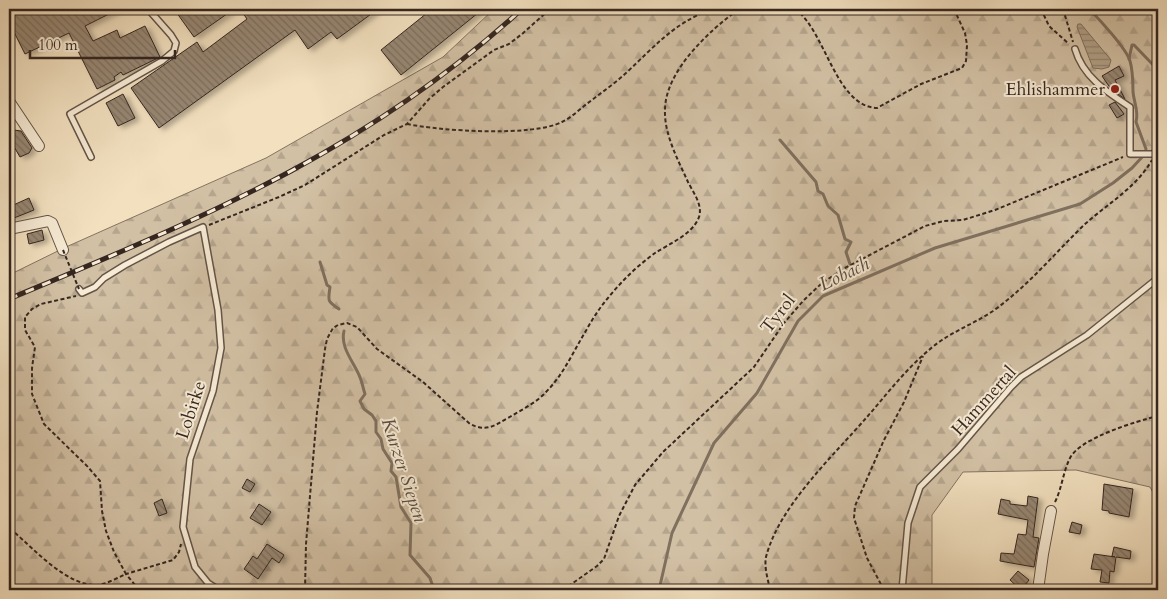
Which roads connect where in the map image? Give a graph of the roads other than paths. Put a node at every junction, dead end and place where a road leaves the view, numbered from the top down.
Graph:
1 (148, 9) edge
2 (1075, 49) road end
3 (9, 101) edge
4 (39, 146) dead end
5 (1157, 154) edge
6 (91, 157) dead end
7 (9, 229) edge
8 (63, 250) road end
9 (1158, 278) edge
10 (79, 289) road end
11 (1051, 510) road end
12 (219, 590) edge
13 (902, 590) edge
14 (1038, 590) edge

1 - 6 lane
2 - 5 lane
3 - 4 street
7 - 8 street
9 - 13 lane, Hammertal
10 - 12 lane, Lobirke
11 - 14 street

